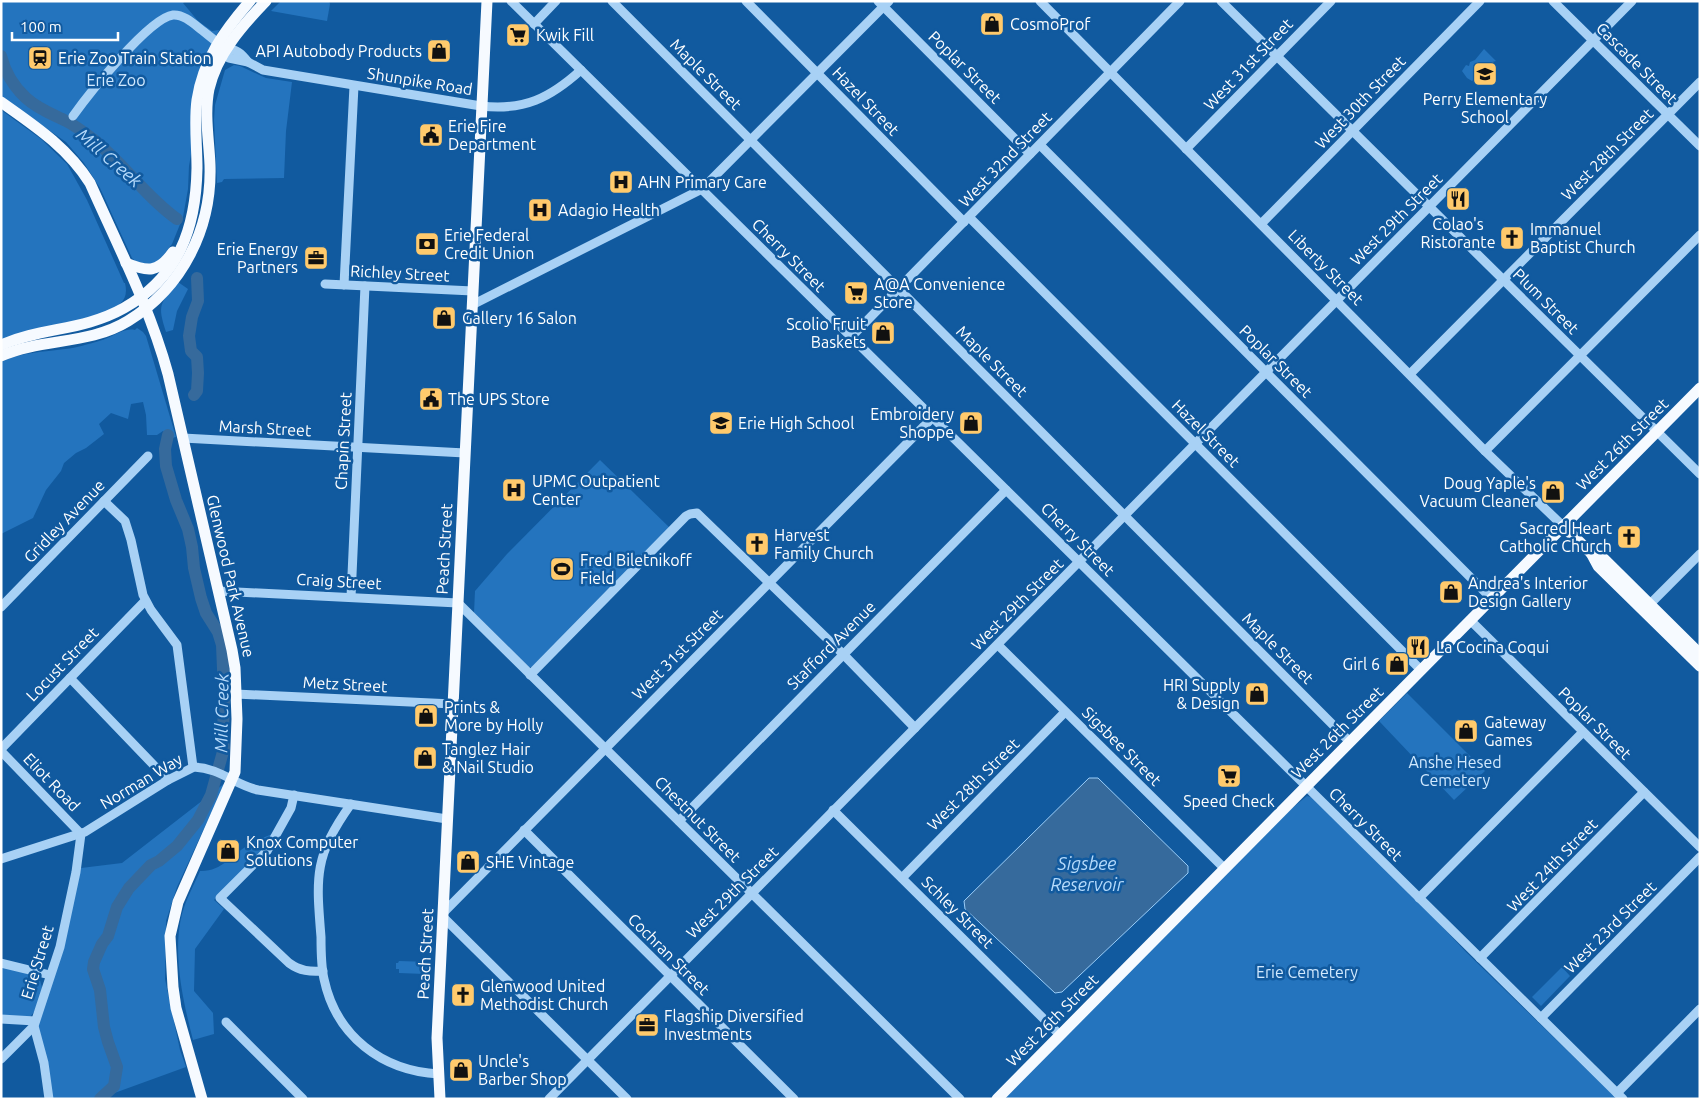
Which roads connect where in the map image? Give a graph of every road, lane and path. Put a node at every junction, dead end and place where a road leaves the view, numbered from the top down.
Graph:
1 (250, 1) edge
2 (266, 1) edge
3 (487, 1) edge
4 (511, 1) edge
5 (556, 1) edge
6 (612, 1) edge
7 (746, 1) edge
8 (1040, 1) edge
9 (1180, 1) edge
10 (1221, 1) edge
11 (1331, 1) edge
12 (1480, 1) edge
13 (1553, 1) edge
14 (1632, 1) edge
15 (883, 3) edge
16 (534, 24) junction
17 (1593, 41) junction
18 (222, 46) junction
19 (1276, 56) junction
20 (212, 63) junction
21 (581, 70) junction
22 (1110, 73) junction
23 (818, 74) junction
24 (1700, 82) edge
25 (354, 86) junction
26 (1, 102) edge
27 (481, 106) junction
28 (1668, 114) junction
29 (74, 116) dead end
30 (1353, 132) junction
31 (751, 141) junction
32 (1040, 144) junction
33 (1700, 146) edge
34 (1186, 149) junction
35 (1030, 154) junction
36 (702, 189) junction
37 (1429, 207) junction
38 (966, 220) junction
39 (1261, 224) junction
40 (1700, 235) edge
41 (126, 263) junction
42 (166, 273) junction
43 (1503, 280) junction
44 (326, 284) dead end
45 (344, 285) junction
46 (365, 286) junction
47 (899, 289) junction
48 (472, 292) junction
49 (1337, 301) junction
50 (143, 303) junction
51 (472, 305) junction
52 (851, 337) junction
53 (1, 345) edge
54 (1, 356) edge
55 (1580, 356) junction
56 (1266, 372) junction
57 (1410, 374) junction
58 (1700, 388) edge
59 (933, 418) junction
60 (1656, 432) junction
61 (183, 438) junction
62 (1196, 444) junction
63 (358, 448) junction
64 (1486, 451) junction
65 (465, 453) junction
66 (148, 456) dead end
67 (1700, 474) edge
68 (1006, 490) junction
69 (104, 501) junction
70 (1125, 516) junction
71 (1563, 526) junction
72 (1700, 554) edge
73 (1079, 562) junction
74 (768, 582) junction
75 (218, 591) junction
76 (351, 597) junction
77 (1492, 599) junction
78 (146, 601) junction
79 (458, 603) junction
80 (1, 606) edge
81 (1646, 608) junction
82 (1470, 620) junction
83 (998, 645) junction
84 (843, 654) junction
85 (1700, 654) edge
86 (1700, 666) edge
87 (1421, 670) junction
88 (530, 675) junction
89 (70, 678) junction
90 (236, 694) junction
91 (453, 704) junction
92 (1066, 712) junction
93 (915, 728) junction
94 (1583, 732) junction
95 (1350, 742) junction
96 (605, 749) junction
97 (1, 750) edge
98 (193, 767) junction
99 (228, 776) junction
100 (168, 780) junction
101 (1306, 786) junction
102 (1644, 792) junction
103 (294, 795) junction
104 (351, 804) junction
105 (834, 810) junction
106 (447, 818) junction
107 (679, 822) junction
108 (524, 830) junction
109 (81, 834) junction
110 (1700, 847) edge
111 (1700, 857) edge
112 (1, 859) edge
113 (1224, 869) junction
114 (902, 878) junction
115 (752, 894) junction
116 (1419, 898) junction
117 (443, 915) junction
118 (1480, 958) junction
119 (1, 962) edge
120 (323, 972) junction
121 (50, 975) junction
122 (670, 976) junction
123 (1700, 1009) edge
124 (1541, 1018) junction
125 (1, 1019) edge
126 (226, 1022) dead end
127 (34, 1024) junction
128 (1060, 1035) junction
129 (1, 1059) edge
130 (587, 1060) junction
131 (439, 1074) junction
132 (1620, 1096) edge
133 (49, 1099) edge
134 (202, 1099) edge
135 (303, 1099) edge
136 (440, 1099) edge
137 (548, 1099) edge
138 (627, 1099) edge
139 (794, 1099) edge
140 (960, 1099) edge
141 (997, 1099) edge

1 - 18 main road
2 - 18 main road
3 - 27 main road, Peach Street
4 - 16 street, Cherry Street
5 - 16 street
6 - 31 street, Maple Street
7 - 23 street, Hazel Street
8 - 22 street, Liberty Street
9 - 22 street, West 32nd Street
10 - 19 street, Plum Street
11 - 19 street, West 31st Street
12 - 30 street, West 30th Street
13 - 17 street, Cascade Street
14 - 17 street, West 29th Street
15 - 23 street
15 - 35 street, Poplar Street
16 - 21 street, Cherry Street
17 - 28 street, Cascade Street
17 - 37 street, West 29th Street
18 - 20 main road
18 - 25 street, Shunpike Road
18 - 29 street, Shunpike Road
19 - 30 street, Plum Street
19 - 34 street, West 31st Street
20 - 42 main road
20 - 42 main road
21 - 27 street, Shunpike Road
21 - 36 street, Cherry Street
22 - 32 street, West 32nd Street
22 - 34 street, Liberty Street
23 - 31 street
23 - 38 street, Hazel Street
24 - 28 street, West 28th Street
25 - 27 street, Shunpike Road
25 - 45 street
26 - 41 main road, Glenwood Park Avenue
27 - 48 main road, Peach Street
28 - 33 street, Cascade Street
28 - 43 street, West 28th Street
30 - 37 street, Plum Street
30 - 39 street, West 30th Street
31 - 36 street
31 - 47 street, Maple Street
32 - 35 street, West 32nd Street
32 - 56 street, Poplar Street
34 - 39 street, Liberty Street
35 - 38 street, West 32nd Street
36 - 51 street
36 - 52 street, Cherry Street
37 - 43 street, Plum Street
37 - 49 street, West 29th Street
38 - 47 street, West 32nd Street
38 - 62 street, Hazel Street
39 - 49 street, Liberty Street
40 - 55 street
41 - 42 main road
41 - 50 main road, Glenwood Park Avenue
42 - 50 main road
43 - 55 street, Plum Street
43 - 57 street, West 28th Street
44 - 45 street, Richley Street
45 - 46 street, Richley Street
46 - 48 street, Richley Street
46 - 63 street, Chapin Street
47 - 52 street, West 32nd Street
47 - 70 street, Maple Street
48 - 51 main road, Peach Street
49 - 56 street, West 29th Street
49 - 57 street, Liberty Street
50 - 53 main road
50 - 54 main road
50 - 61 main road, Glenwood Park Avenue
51 - 65 main road, Peach Street
52 - 59 street, Cherry Street
55 - 60 street, Plum Street
55 - 64 street
56 - 62 street, West 29th Street
56 - 77 street, Poplar Street
57 - 64 street, Liberty Street
58 - 60 main road, West 26th Street
59 - 68 street, Cherry Street
59 - 74 street, West 31st Street
60 - 67 street, Plum Street
60 - 71 main road, West 26th Street
61 - 63 street, Marsh Street
61 - 75 main road, Glenwood Park Avenue
62 - 70 street, West 29th Street
62 - 87 street, Hazel Street
63 - 65 street, Marsh Street
63 - 76 street, Chapin Street
64 - 71 street, Liberty Street
65 - 79 main road, Peach Street
66 - 69 street, Gridley Avenue
68 - 73 street, Cherry Street
68 - 84 street, Stafford Avenue
69 - 78 street
69 - 80 street, Gridley Avenue
70 - 73 street, West 29th Street
70 - 95 street, Maple Street
71 - 77 main road, West 26th Street
71 - 81 main road, Liberty Street
72 - 81 street
73 - 83 street, West 29th Street
73 - 101 street, Cherry Street
74 - 84 street
74 - 88 street
74 - 96 street, West 31st Street
75 - 76 street, Craig Street
75 - 90 main road, Glenwood Park Avenue
76 - 79 street, Craig Street
77 - 82 main road, West 26th Street
78 - 89 street, Locust Street
78 - 98 street
79 - 88 street, Chestnut Street
79 - 91 main road, Peach Street
81 - 85 main road, Liberty Street
81 - 86 main road, Liberty Street
82 - 87 main road, West 26th Street
82 - 94 street, Poplar Street
83 - 92 street, Sigsbee Street
83 - 93 street, West 29th Street
84 - 93 street
84 - 107 street, Stafford Avenue
87 - 95 main road, West 26th Street
88 - 96 street, Chestnut Street
89 - 97 street, Locust Street
89 - 100 street
90 - 91 street, Metz Street
90 - 99 main road, Glenwood Park Avenue
91 - 106 main road, Peach Street
92 - 113 street, Sigsbee Street
92 - 114 street, West 28th Street
93 - 105 street, West 29th Street
94 - 102 street, Poplar Street
94 - 116 street
95 - 101 main road, West 26th Street
96 - 107 street, Chestnut Street
96 - 108 street, West 31st Street
97 - 109 street, Eliot Road
98 - 99 street, Norman Way
98 - 100 street, Norman Way
99 - 103 street, Norman Way
99 - 134 main road, Glenwood Park Avenue
100 - 109 street, Norman Way
101 - 113 main road, West 26th Street
101 - 116 street, Cherry Street
102 - 110 street, Poplar Street
102 - 118 street, West 24th Street
103 - 104 street, Norman Way
103 - 120 street
104 - 106 street, Norman Way
104 - 120 street
105 - 114 street, Schley Street
105 - 115 street, West 29th Street
106 - 117 main road, Peach Street
107 - 115 street, Chestnut Street
108 - 117 street, West 31st Street
108 - 122 street, Cochran Street
109 - 112 street, Norman Way
109 - 121 street, Erie Street
111 - 124 street, West 23rd Street
113 - 128 main road, West 26th Street
114 - 128 street, Schley Street
115 - 122 street, West 29th Street
115 - 140 street, Chestnut Street
116 - 118 street, Cherry Street
117 - 130 street
117 - 131 main road, Peach Street
118 - 124 street, Cherry Street
119 - 121 street
120 - 131 street
121 - 127 street, Erie Street
122 - 130 street, West 29th Street
122 - 139 street, Cochran Street
123 - 132 street
124 - 132 street, Cherry Street
125 - 127 street
126 - 135 street
127 - 129 street
127 - 133 street
128 - 141 main road, West 26th Street
130 - 137 street, West 29th Street
130 - 138 street
131 - 136 main road, Peach Street

